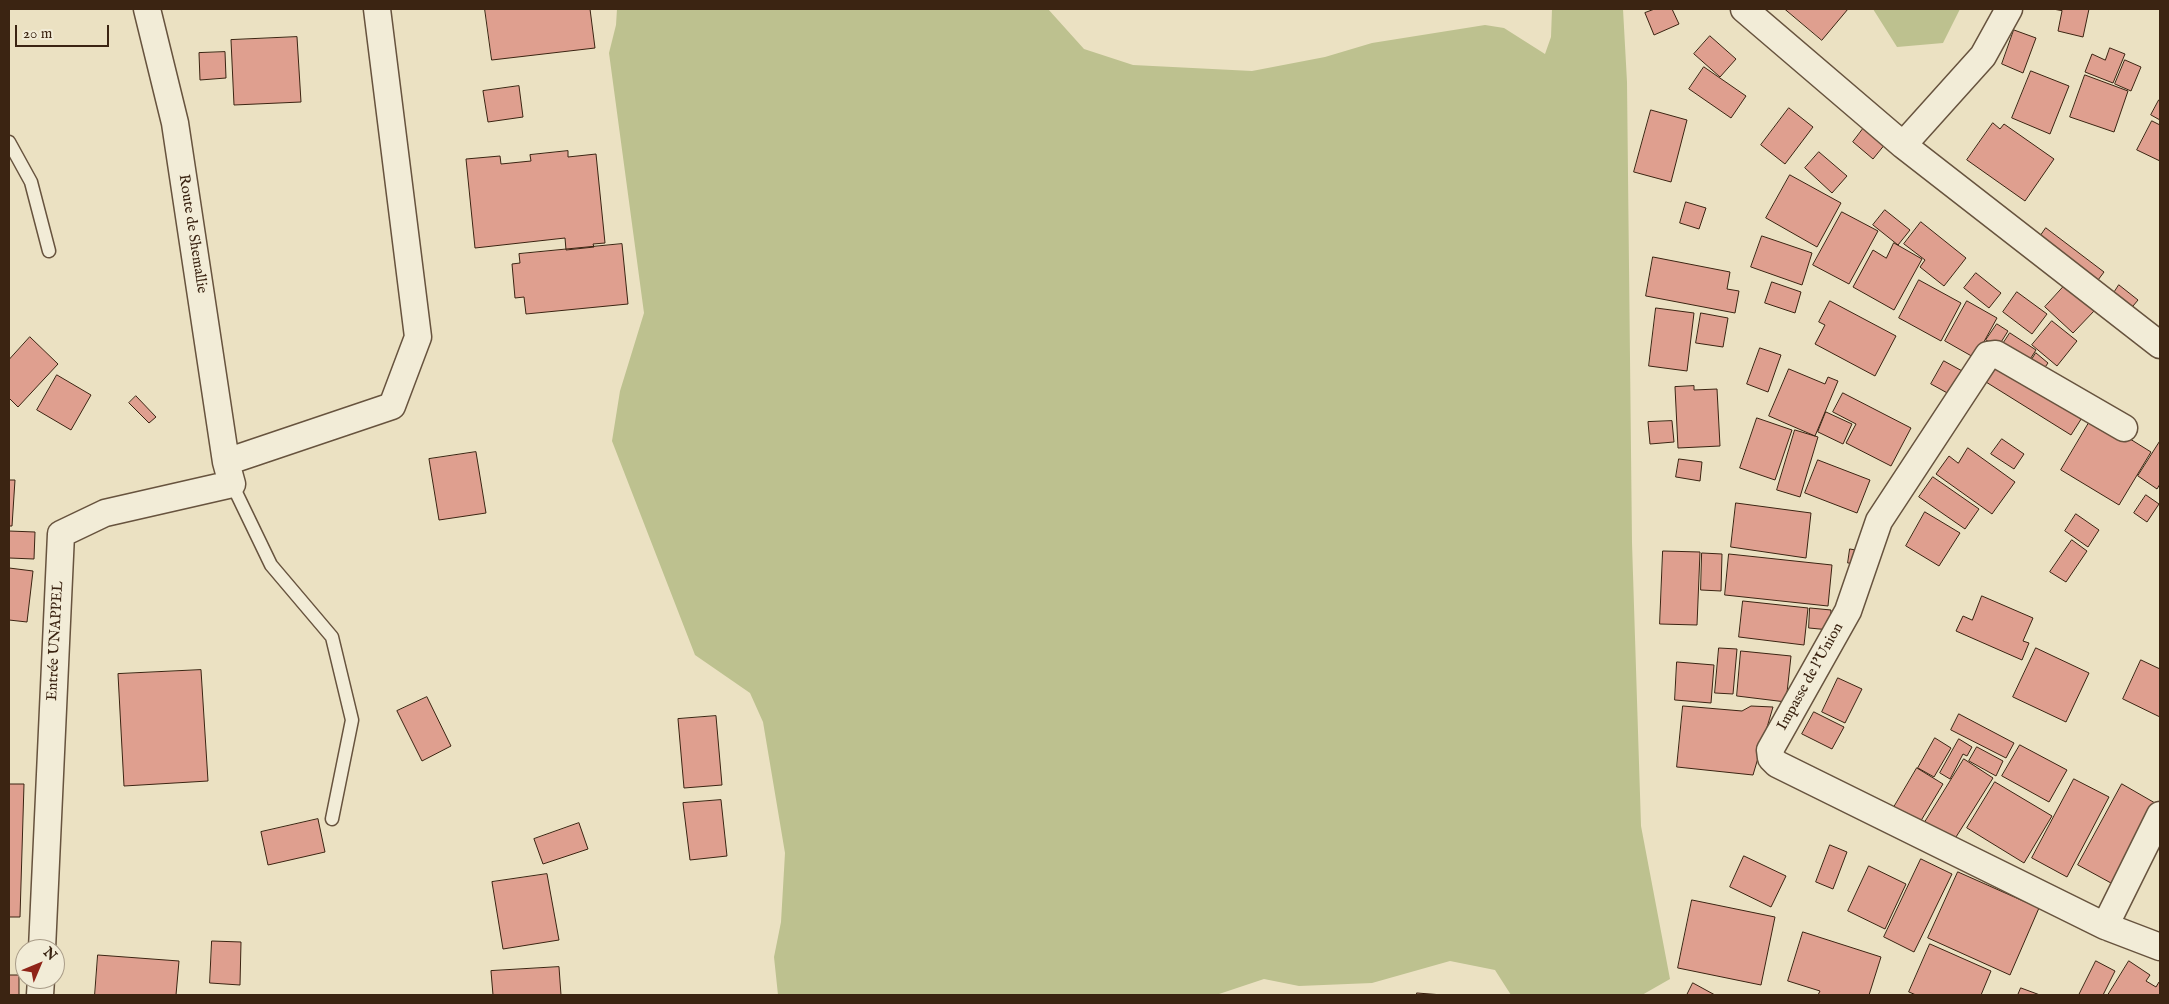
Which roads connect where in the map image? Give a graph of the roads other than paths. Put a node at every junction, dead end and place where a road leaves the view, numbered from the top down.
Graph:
1 (147, 9) edge
2 (377, 9) edge
3 (1744, 9) edge
4 (2008, 9) edge
5 (9, 142) edge
6 (1903, 145) junction
7 (49, 251) dead end
8 (2160, 345) edge
9 (2124, 428) dead end
10 (229, 473) junction
11 (2160, 815) edge
12 (332, 818) dead end
13 (2105, 926) junction
14 (42, 939) edge
15 (2160, 948) edge

1 - 10 street, Route de Shemallie
2 - 10 street, Entrée UNAPPEL
3 - 6 street
4 - 6 street
5 - 7 lane
6 - 8 street
9 - 13 street, Impasse de l'Union
10 - 12 lane
10 - 14 street, Entrée UNAPPEL
11 - 13 street
13 - 15 street, Impasse de l'Union

